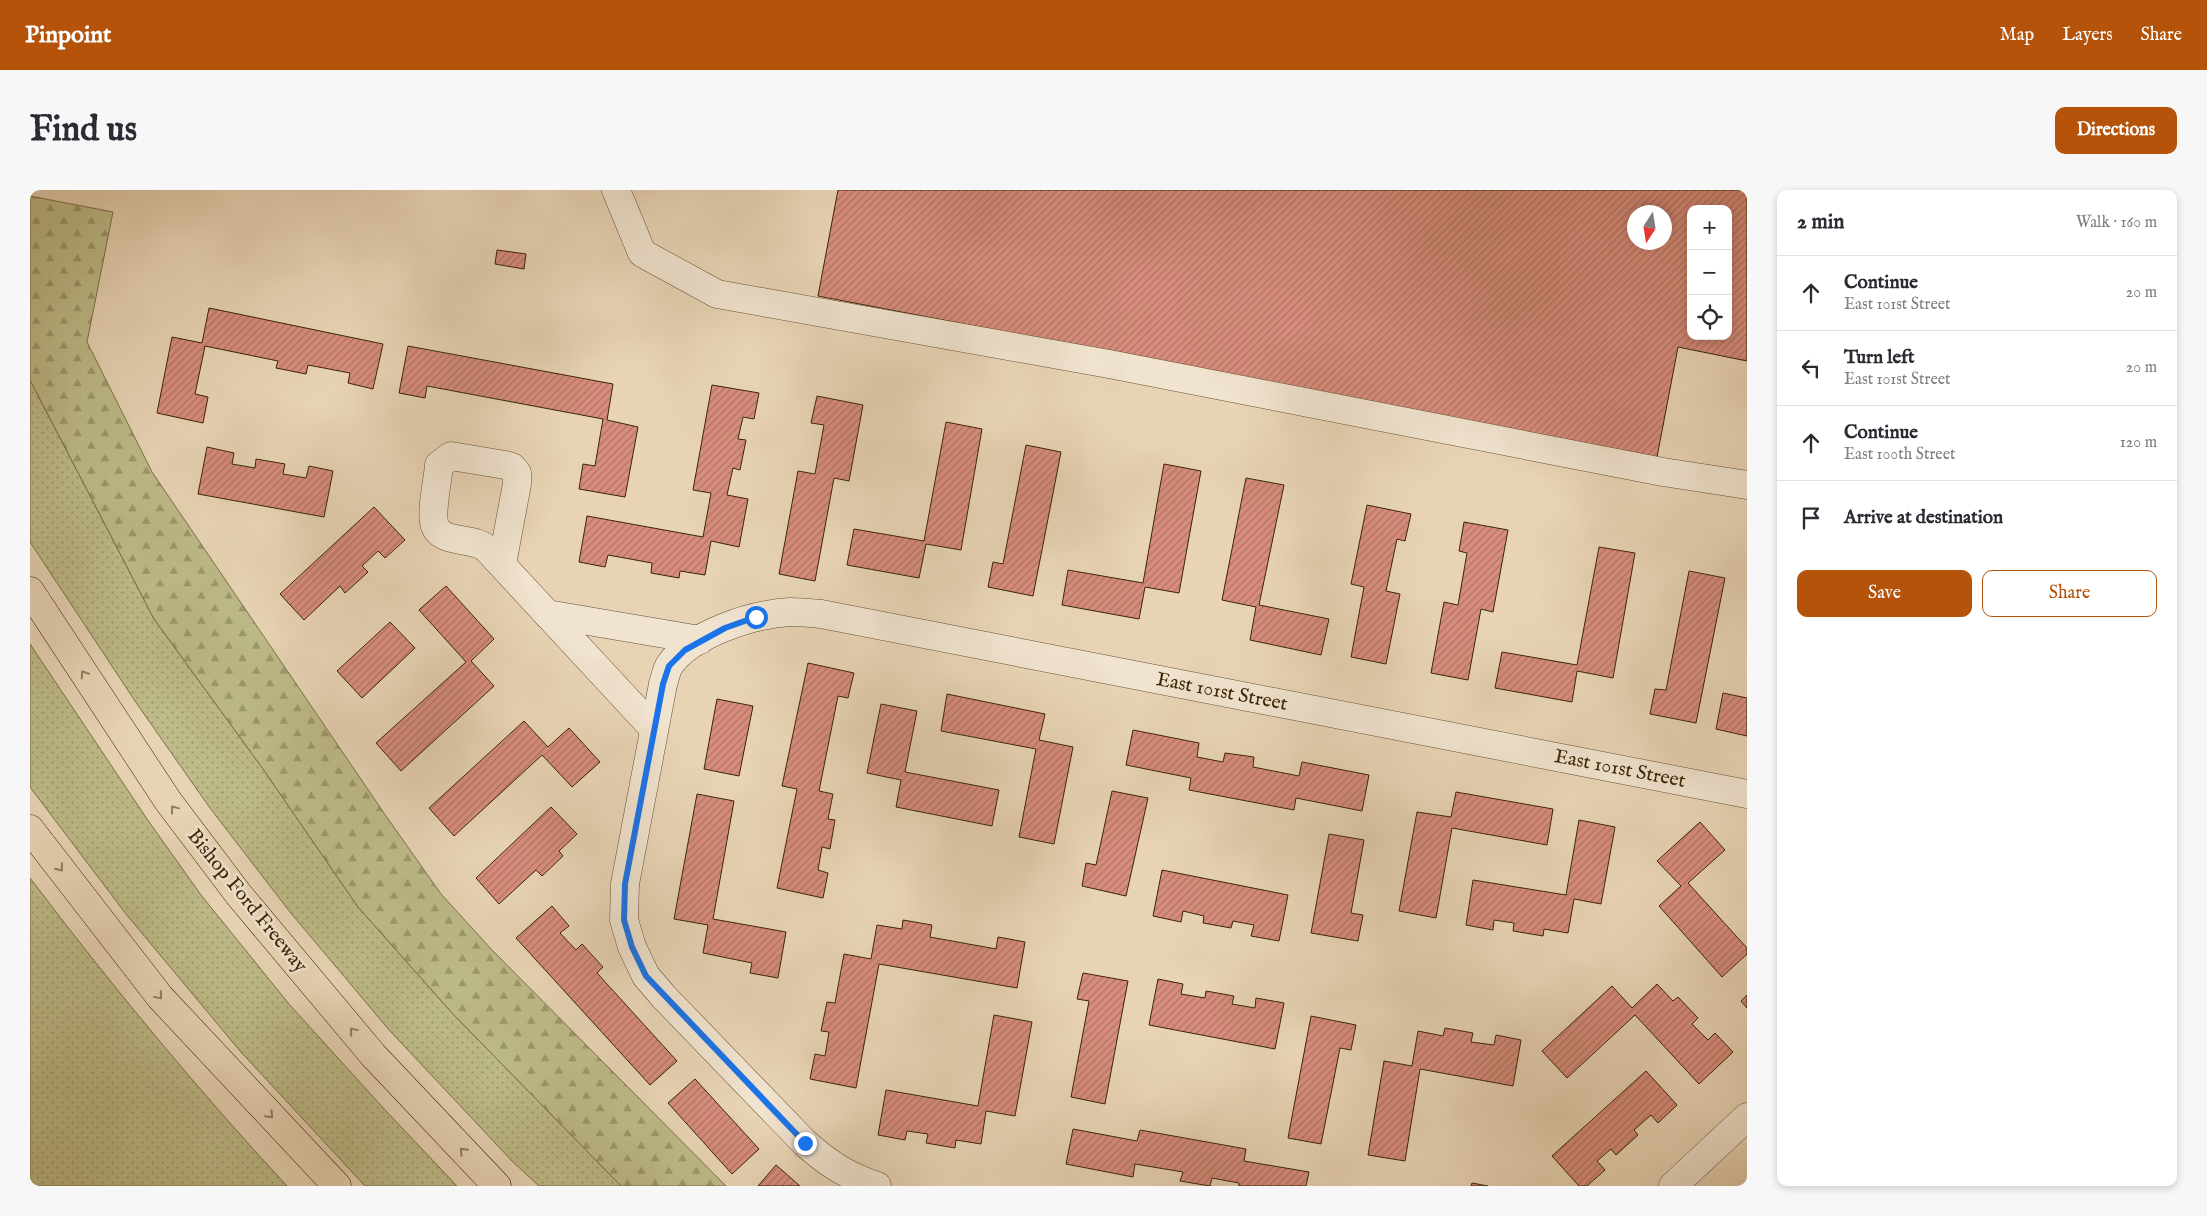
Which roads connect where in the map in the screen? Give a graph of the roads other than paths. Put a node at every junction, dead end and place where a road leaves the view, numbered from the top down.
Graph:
1 (616, 190) edge
2 (1747, 485) edge
3 (493, 555) dead end
4 (30, 591) edge
5 (547, 614) junction
6 (700, 640) junction
7 (653, 728) junction
8 (1747, 794) edge
9 (30, 829) edge
10 (1747, 1117) edge
11 (337, 1186) edge
12 (497, 1186) edge
13 (878, 1186) edge
14 (1673, 1186) edge

1 - 2 street
3 - 5 street
12 -> 4 highway, Bishop Ford Freeway
5 - 6 street
5 - 7 street
6 - 7 street, East 101st Street
6 - 8 street, East 101st Street
7 - 13 street, East 101st Street
9 -> 11 highway
10 - 14 street

